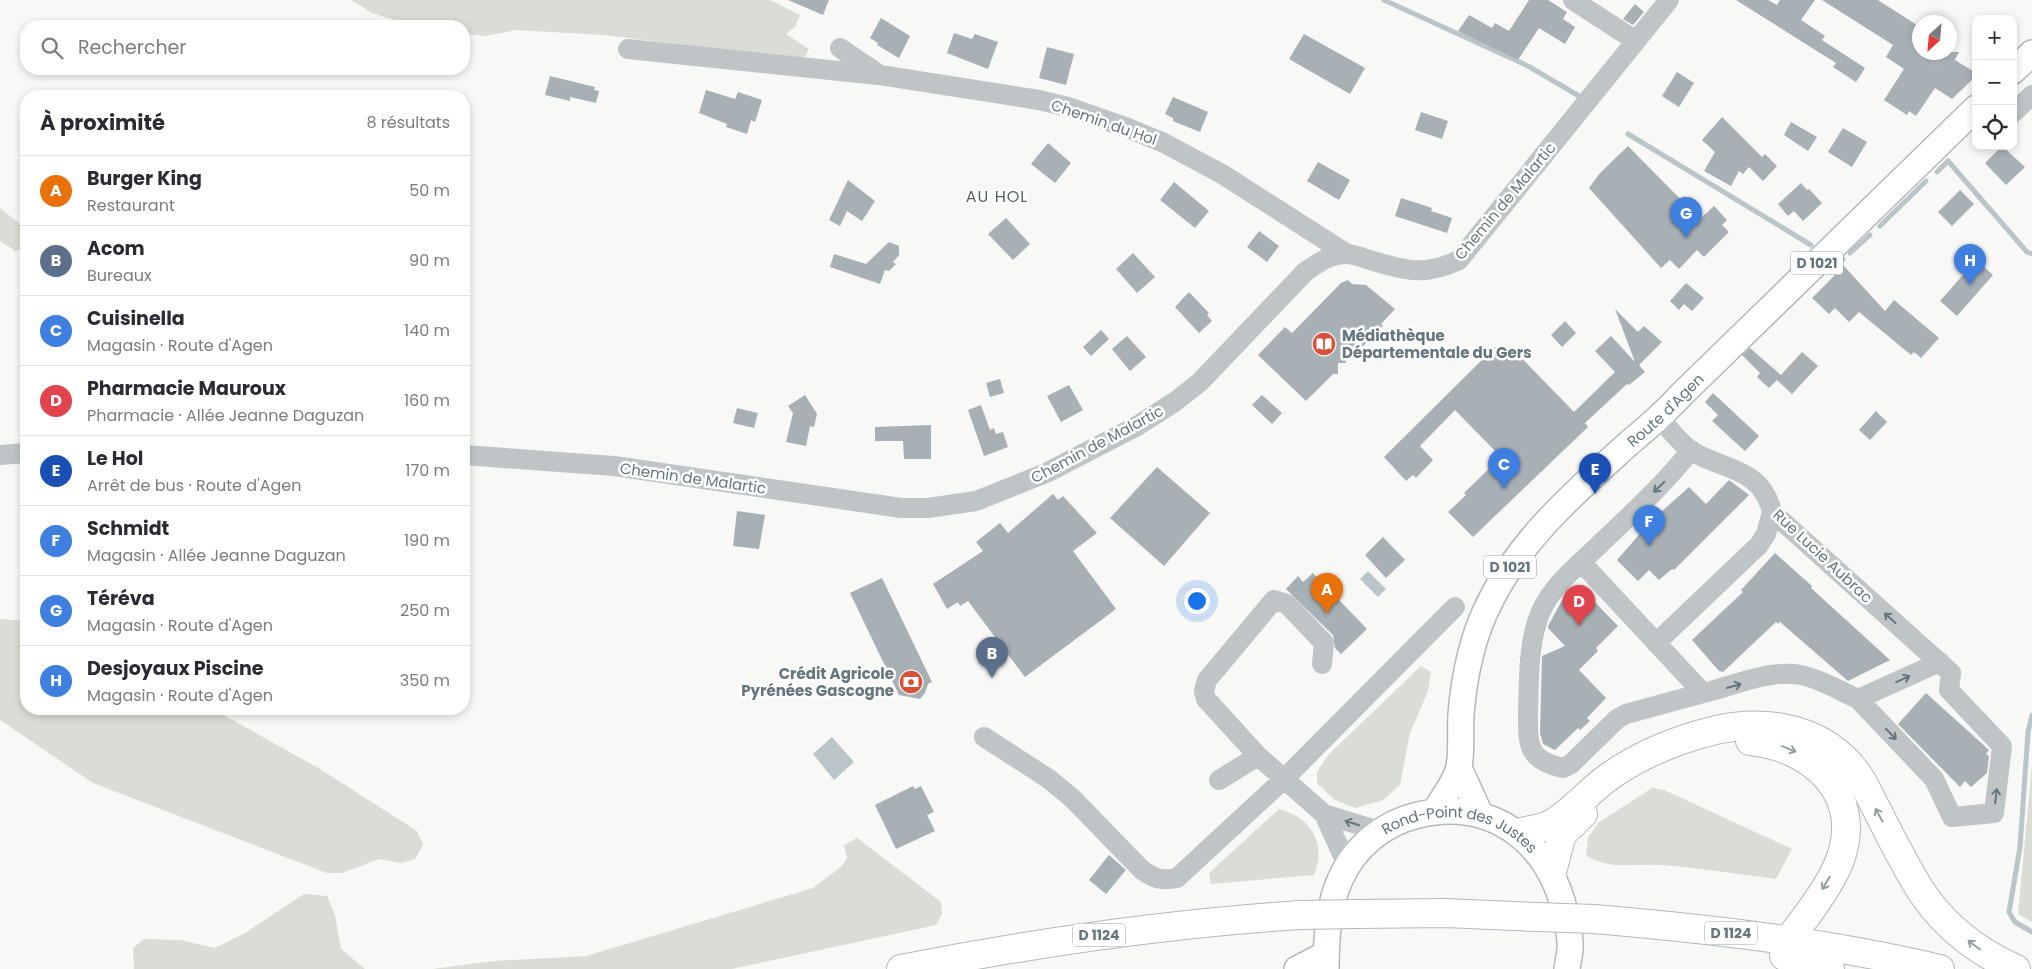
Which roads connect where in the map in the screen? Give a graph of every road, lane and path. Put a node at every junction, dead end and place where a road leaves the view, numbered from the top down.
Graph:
1 (1573, 0) edge
2 (1669, 0) edge
3 (1636, 41) junction
4 (628, 48) dead end
5 (840, 48) dead end
6 (2032, 53) edge
7 (2017, 67) edge
8 (880, 75) junction
9 (2032, 95) edge
10 (2017, 109) edge
11 (1972, 112) edge
12 (1347, 254) junction
13 (1660, 419) junction
14 (1691, 450) junction
15 (20, 453) edge
16 (0, 455) edge
17 (470, 455) edge
18 (1772, 512) junction
19 (1581, 562) junction
20 (1455, 607) dead end
21 (1656, 643) junction
22 (1940, 662) junction
23 (1322, 664) dead end
24 (1703, 693) junction
25 (1858, 699) junction
26 (984, 737) dead end
27 (1258, 756) junction
28 (1459, 768) junction
29 (1219, 780) dead end
30 (1283, 780) junction
31 (1436, 810) junction
32 (1324, 814) junction
33 (1480, 814) junction
34 (1379, 832) junction
35 (1518, 833) junction
36 (1347, 865) junction
37 (1552, 872) junction
38 (1673, 926) junction
39 (1788, 940) junction
40 (1326, 961) edge
41 (901, 969) edge
42 (1297, 969) edge
43 (1568, 969) edge
44 (1830, 969) edge
45 (1940, 969) edge
46 (2016, 969) edge

1 - 3 street
2 - 3 street, Chemin de Malartic
3 - 12 street, Chemin de Malartic
4 - 8 street
5 - 8 street, Chemin du Hol
6 - 7 main road
8 - 12 street, Chemin du Hol
9 - 10 street
11 - 13 main road, Route d'Agen / D 1021
12 - 17 street, Chemin de Malartic
13 - 14 street, Rue Lucie Aubrac
13 - 28 main road, Route d'Agen / D 1021
14 - 18 street, Rue Lucie Aubrac
14 -> 19 street
15 - 16 street
18 - 21 street
22 -> 18 street, Rue Lucie Aubrac
19 - 21 street
19 - 24 street
20 - 30 street
21 - 24 street
25 -> 22 street
25 -> 22 street
23 - 27 street
24 -> 25 street
26 - 30 street
27 - 29 street
27 - 30 street
28 - 31 main road, Route d'Agen / D 1021
28 - 33 main road, Route d'Agen / D 1021
30 - 32 street
31 - 33 main road, Rond-Point des Justes
31 - 34 main road, Rond-Point des Justes
34 -> 32 street
32 - 36 street
33 - 35 main road, Rond-Point des Justes
34 - 36 main road, Rond-Point des Justes
35 - 37 main road, Rond-Point des Justes
46 -> 35 highway
36 - 40 main road, Rond-Point des Justes
37 -> 39 highway
37 - 43 main road, Rond-Point des Justes
38 - 39 highway, D 1124
38 - 41 highway, D 1124, bridge
38 - 44 highway
39 - 45 highway, D 1124
40 - 42 main road

